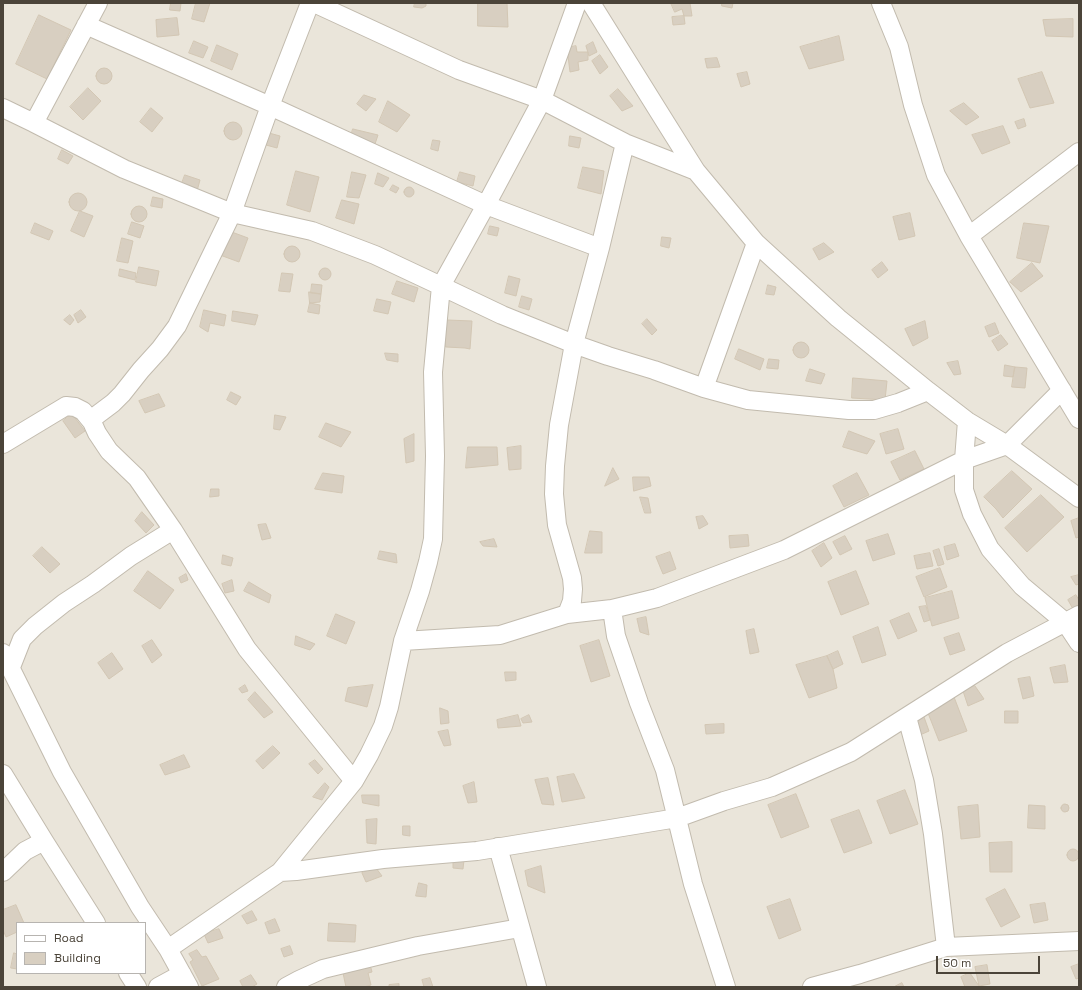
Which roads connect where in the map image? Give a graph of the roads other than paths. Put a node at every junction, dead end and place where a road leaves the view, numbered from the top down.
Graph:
1 (98, 3) edge
2 (310, 3) edge
3 (314, 3) edge
4 (577, 3) edge
5 (591, 3) edge
6 (881, 3) edge
7 (86, 26) junction
8 (542, 100) junction
9 (270, 106) junction
10 (3, 108) edge
11 (34, 123) junction
12 (625, 143) junction
13 (1079, 152) edge
14 (696, 171) junction
15 (486, 205) junction
16 (232, 213) junction
17 (969, 236) junction
18 (756, 243) junction
19 (600, 248) junction
20 (441, 286) junction
21 (574, 344) junction
22 (704, 388) junction
23 (1062, 390) junction
24 (928, 391) junction
25 (1079, 419) edge
26 (967, 421) junction
27 (92, 422) junction
28 (3, 444) edge
29 (1007, 445) junction
30 (964, 460) junction
31 (1079, 498) edge
32 (173, 530) junction
33 (612, 608) junction
34 (567, 614) junction
35 (1072, 619) edge
36 (403, 642) junction
37 (1079, 643) edge
38 (7, 660) edge
39 (906, 717) junction
40 (3, 774) edge
41 (354, 781) junction
42 (677, 818) junction
43 (44, 841) junction
44 (498, 847) junction
45 (3, 851) edge
46 (25, 851) junction
47 (3, 872) edge
48 (280, 872) junction
49 (95, 922) edge
50 (520, 928) junction
51 (1079, 941) edge
52 (946, 947) junction
53 (168, 950) junction
54 (129, 974) edge
55 (185, 981) edge
56 (136, 987) edge
57 (158, 987) edge
58 (286, 987) edge
59 (537, 987) edge
60 (726, 987) edge
61 (812, 987) edge

1 - 7 street
2 - 9 street
3 - 8 street
4 - 8 street
5 - 14 street
6 - 17 street
7 - 9 street
7 - 11 street
8 - 12 street
8 - 15 street
9 - 15 street
9 - 16 street
10 - 11 street
11 - 16 street
12 - 14 street
12 - 19 street
13 - 17 street
14 - 18 street
15 - 19 street
15 - 20 street
16 - 20 street
16 - 27 street
17 - 23 street
18 - 22 street
18 - 24 street
19 - 21 street
20 - 21 street
20 - 36 street
21 - 22 street
21 - 34 street
22 - 24 street
23 - 25 street
23 - 29 street
24 - 26 street
26 - 29 street
26 - 30 street
27 - 28 street
27 - 32 street
29 - 30 street
29 - 31 street
30 - 33 street
30 - 35 street
32 - 38 street
32 - 41 street
33 - 34 street
33 - 42 street
34 - 36 street
35 - 37 street
35 - 39 street
36 - 41 street
38 - 53 street
39 - 42 street
39 - 52 street
40 - 43 street
41 - 48 street
42 - 44 street
42 - 60 street
43 - 46 street
43 - 49 street
44 - 48 street
44 - 50 street
45 - 46 street
46 - 47 street
48 - 53 street
50 - 58 street
50 - 59 street
51 - 52 street
52 - 61 street
53 - 55 street
54 - 56 street
55 - 57 street

